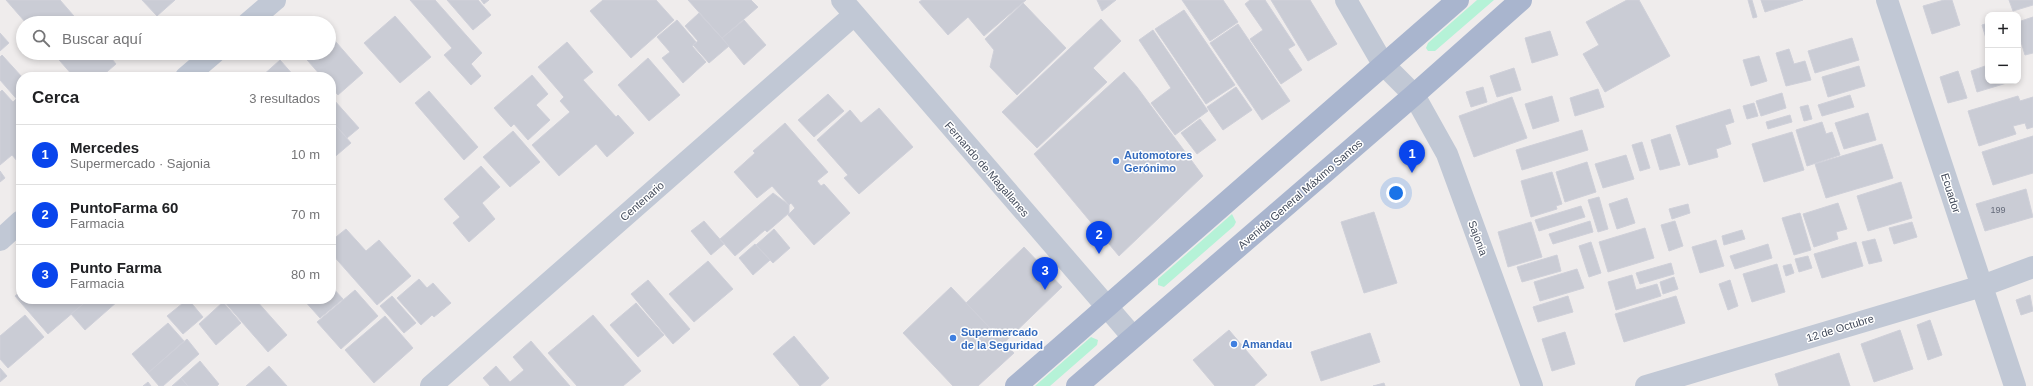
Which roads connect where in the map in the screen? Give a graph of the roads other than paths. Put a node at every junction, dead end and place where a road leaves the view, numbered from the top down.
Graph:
1 (275, 0) edge
2 (1346, 0) edge
3 (1458, 0) edge
4 (1521, 0) edge
5 (1887, 0) edge
6 (848, 8) edge
7 (256, 16) edge
8 (206, 60) edge
9 (1384, 64) junction
10 (192, 72) edge
11 (1414, 95) junction
12 (16, 226) edge
13 (0, 240) edge
14 (2033, 267) edge
15 (1982, 286) junction
16 (1106, 307) junction
17 (1133, 337) junction
18 (431, 386) edge
19 (1016, 386) edge
20 (1077, 386) edge
21 (1532, 386) edge
22 (1646, 386) edge
23 (2015, 386) edge

1 - 7 street
2 - 9 street, Sajonia
3 - 9 main road
4 - 11 main road, Avenida General Máximo Santos
5 - 15 street, Ecuador
6 - 16 street, Fernando de Magallanes
6 - 18 street, Centenario
8 - 10 street
9 - 11 street, Sajonia
9 - 16 main road
11 - 17 main road, Avenida General Máximo Santos
11 - 21 street, Sajonia
12 - 13 street
14 - 15 street, 12 de Octubre
15 - 22 street, 12 de Octubre
15 - 23 street, Ecuador
16 - 17 street, Fernando de Magallanes
16 - 19 main road
17 - 20 main road, Avenida General Máximo Santos

